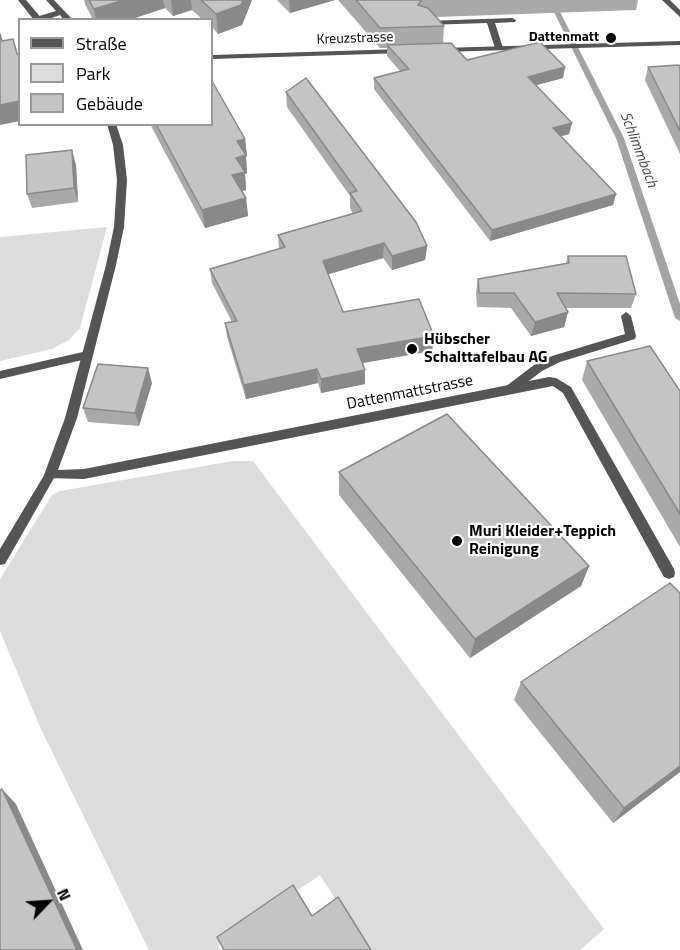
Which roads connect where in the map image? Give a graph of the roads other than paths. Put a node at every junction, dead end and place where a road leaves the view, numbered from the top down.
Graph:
1 (22, 0) edge
2 (50, 0) edge
3 (666, 0) edge
4 (62, 12) junction
5 (680, 15) edge
6 (38, 18) edge
7 (42, 18) edge
8 (67, 18) edge
9 (512, 20) dead end
10 (490, 21) junction
11 (423, 24) edge
12 (680, 43) edge
13 (499, 48) junction
14 (437, 50) edge
15 (413, 51) edge
16 (213, 57) edge
17 (112, 126) edge
18 (626, 316) dead end
19 (87, 355) junction
20 (0, 375) edge
21 (509, 390) junction
22 (50, 475) junction
23 (0, 560) edge
24 (669, 573) dead end

1 - 6 street
2 - 4 street
3 - 5 street
4 - 7 street
4 - 8 street
9 - 10 street
10 - 11 street
10 - 13 street
12 - 13 street
13 - 14 street
15 - 16 street, Kreuzstrasse
17 - 19 street
18 - 21 street
19 - 20 street
19 - 22 street
21 - 22 street, Dattenmattstrasse
21 - 24 street, Dattenmattstrasse
22 - 23 street

